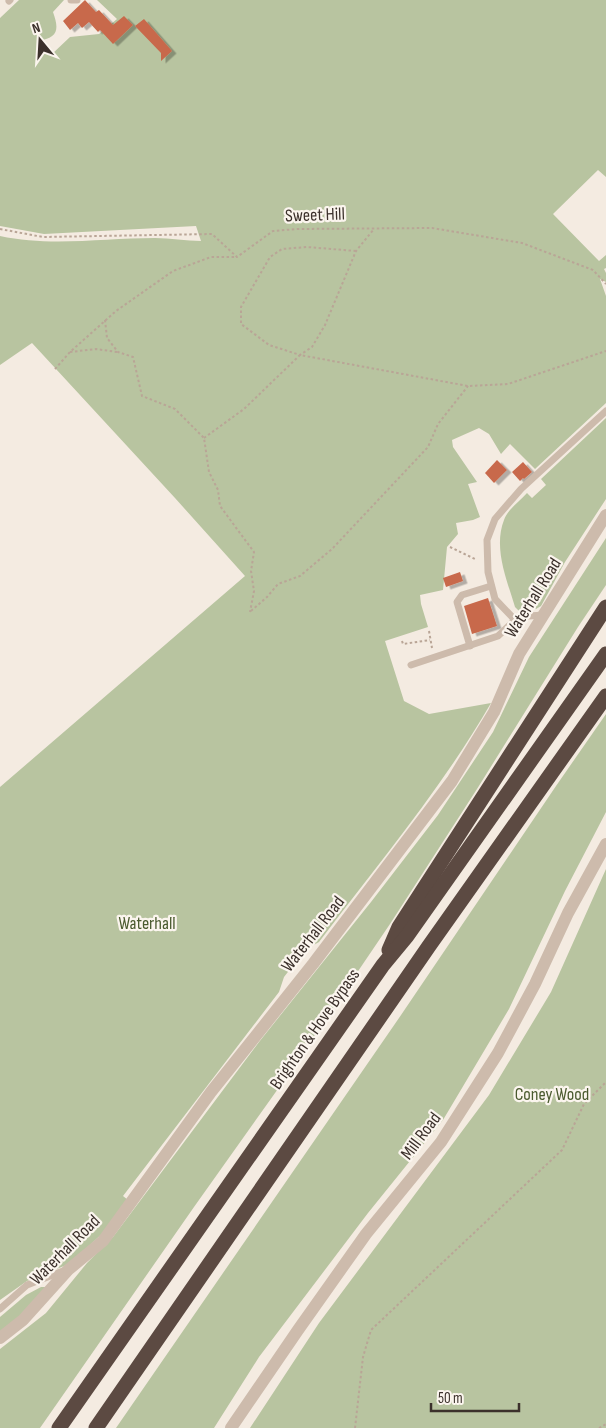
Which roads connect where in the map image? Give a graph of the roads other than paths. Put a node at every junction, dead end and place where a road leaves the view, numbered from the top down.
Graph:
1 (71, 0) edge
2 (77, 0) edge
3 (606, 411) edge
4 (606, 515) edge
5 (491, 586) junction
6 (606, 607) edge
7 (544, 615) junction
8 (515, 620) junction
9 (470, 646) junction
10 (606, 654) edge
11 (411, 665) dead end
12 (606, 696) edge
13 (606, 844) edge
14 (383, 965) junction
15 (68, 1270) junction
16 (0, 1309) edge
17 (0, 1338) edge
18 (59, 1428) edge
19 (96, 1428) edge
20 (231, 1428) edge

1 - 2 lane
3 - 5 lane
4 - 7 street, Waterhall Road
5 - 8 lane
5 - 9 lane
6 - 14 highway
7 - 8 lane
7 - 15 street, Waterhall Road
8 - 9 lane
9 - 11 lane
10 - 14 highway, Brighton & Hove Bypass
12 - 19 highway
13 - 20 street, Mill Road
14 - 18 highway, Brighton & Hove Bypass
15 - 16 lane
15 - 17 street, Waterhall Road

